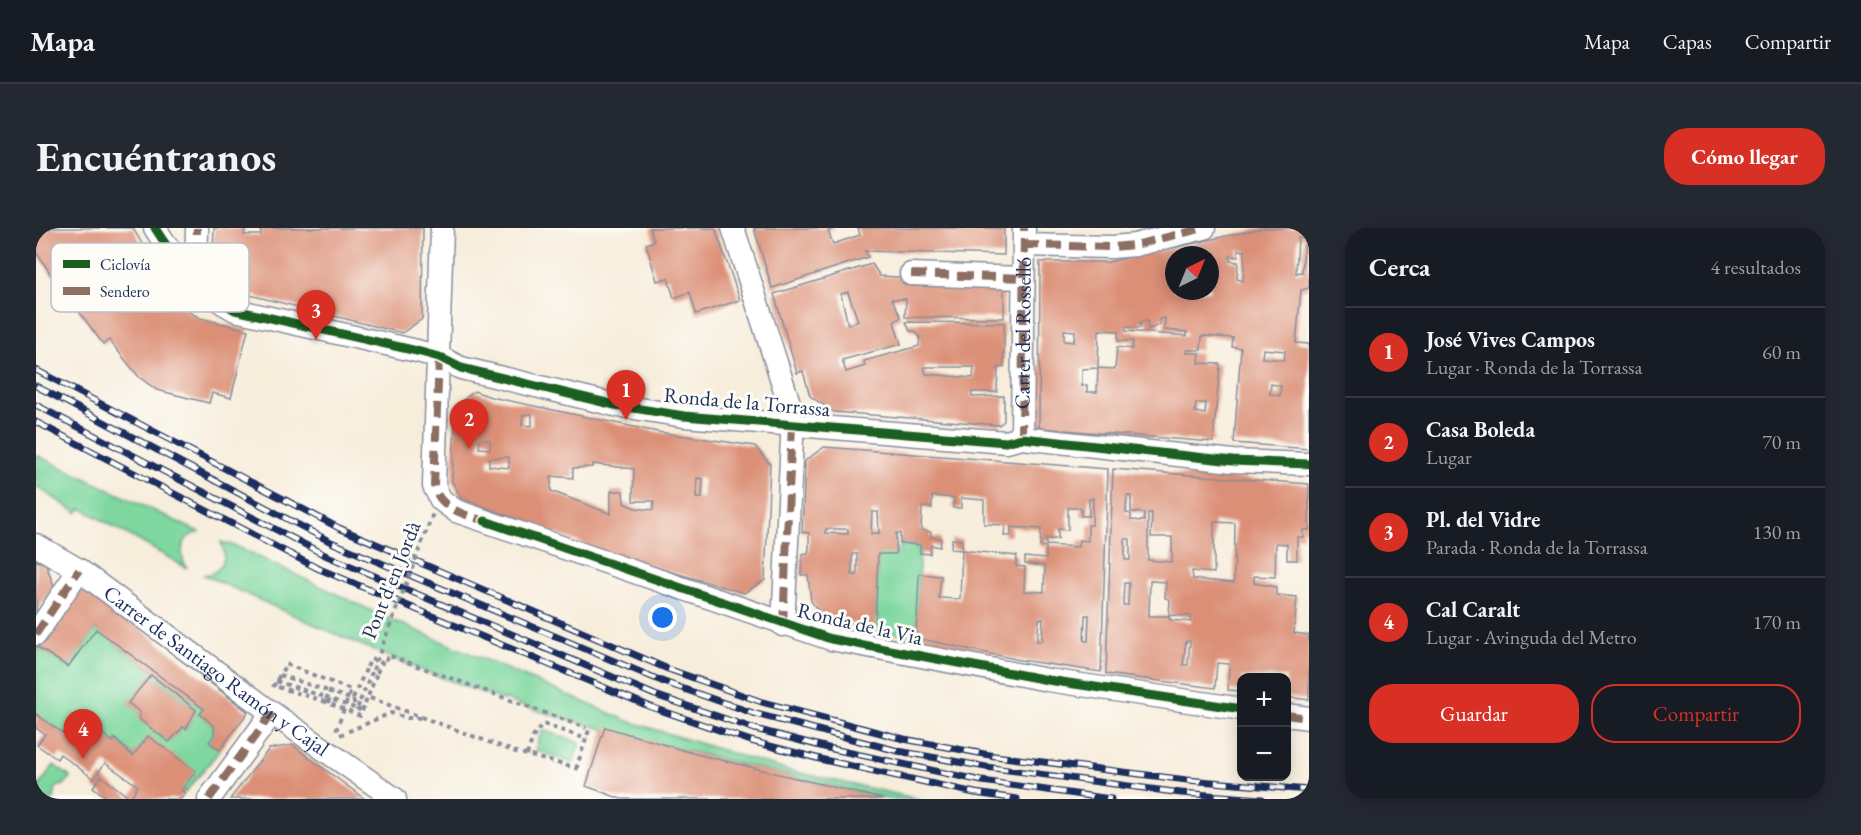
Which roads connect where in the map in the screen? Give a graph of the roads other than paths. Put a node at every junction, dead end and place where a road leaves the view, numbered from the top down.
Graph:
1 (155, 228) edge
2 (197, 228) edge
3 (442, 228) edge
4 (733, 228) edge
5 (1204, 228) edge
6 (1024, 237) edge
7 (167, 243) edge
8 (197, 243) edge
9 (911, 274) dead end
10 (1022, 278) junction
11 (244, 312) edge
12 (439, 357) junction
13 (792, 425) junction
14 (1022, 438) junction
15 (1309, 464) edge
16 (36, 545) edge
17 (79, 570) junction
18 (783, 625) junction
19 (36, 634) edge
20 (271, 702) junction
21 (1237, 708) edge
22 (1291, 716) edge
23 (1309, 718) edge
24 (209, 799) edge
25 (395, 799) edge

1 - 7 street, Ronda de la Torrassa
2 - 8 street
3 - 12 street
4 - 13 street
5 - 6 street
6 - 10 street, Carrer del Rosselló
9 - 10 street
10 - 14 street, Carrer del Rosselló
11 - 12 street, Ronda de la Torrassa
12 - 13 street, Ronda de la Torrassa
12 - 18 street, Ronda de la Via
13 - 14 street, Ronda de la Torrassa
13 - 18 street
14 - 15 street, Ronda de la Torrassa
16 - 17 street, Carrer de Santiago Ramón y Cajal
17 - 19 street
17 - 20 street, Carrer de Santiago Ramón y Cajal
18 - 21 street, Ronda de la Via
20 - 24 street
20 - 25 street, Carrer de Santiago Ramón y Cajal
22 - 23 street

